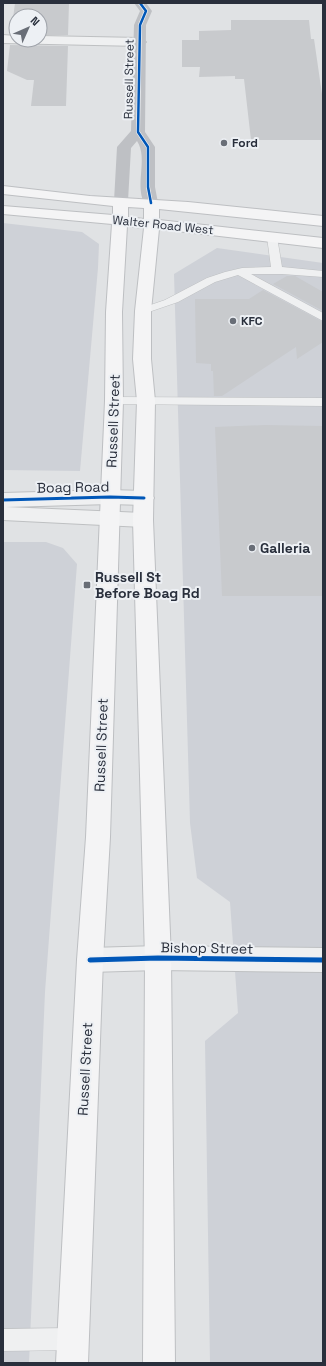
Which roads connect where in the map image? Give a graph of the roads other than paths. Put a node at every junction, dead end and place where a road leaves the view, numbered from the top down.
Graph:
1 (140, 3) edge
2 (3, 40) edge
3 (140, 42) junction
4 (138, 132) junction
5 (3, 190) edge
6 (121, 201) junction
7 (151, 203) junction
8 (3, 210) edge
9 (121, 221) junction
10 (323, 221) edge
11 (152, 224) junction
12 (272, 237) junction
13 (323, 243) edge
14 (277, 270) junction
15 (239, 272) junction
16 (323, 274) edge
17 (143, 311) junction
18 (323, 318) edge
19 (114, 401) junction
20 (146, 401) junction
21 (323, 402) edge
22 (110, 497) junction
23 (3, 500) edge
24 (144, 509) junction
25 (3, 513) edge
26 (109, 519) junction
27 (158, 958) junction
28 (90, 960) junction
29 (323, 960) edge
30 (3, 1340) edge
31 (73, 1351) edge
32 (159, 1363) edge

1 - 3 street, Russell Street
2 - 3 street
3 - 4 street, Russell Street
4 - 6 street, Russell Street
4 - 7 street, Russell Street
5 - 6 main road, Walter Road West
6 - 7 main road, Walter Road West
6 - 9 main road, Russell Street
7 - 10 main road, Walter Road West
7 - 11 main road, Russell Street
8 - 9 main road, Walter Road West
9 - 11 main road, Walter Road West
9 - 19 main road, Russell Street
11 - 12 main road, Walter Road West
11 - 17 main road, Russell Street
12 - 13 main road, Walter Road West
12 - 14 lane
14 - 15 lane
14 - 16 lane
15 - 17 lane
15 - 18 lane
17 - 20 main road, Russell Street
19 - 20 lane
19 - 22 main road, Russell Street
20 - 21 lane
20 - 24 main road, Russell Street
22 - 23 street, Boag Road
22 - 24 street, Boag Road
22 - 26 main road, Russell Street
24 - 26 street, Boag Road
24 - 27 main road, Russell Street
25 - 26 street, Boag Road
26 - 28 main road, Russell Street
27 - 28 street, Bishop Street
27 - 29 street, Bishop Street
27 - 32 main road, Russell Street
28 - 31 main road, Russell Street
30 - 31 lane

